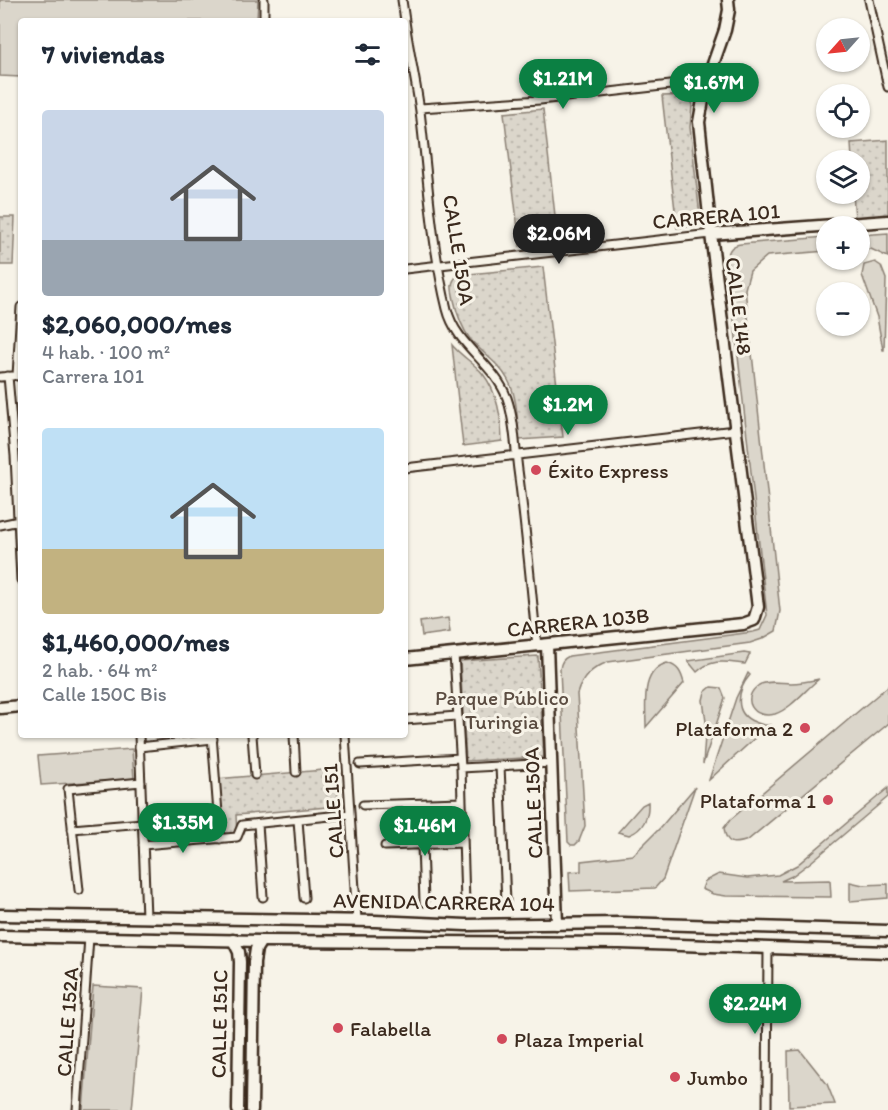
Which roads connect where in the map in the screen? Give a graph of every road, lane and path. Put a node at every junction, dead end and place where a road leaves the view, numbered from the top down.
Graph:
1 (264, 0) edge
2 (402, 0) edge
3 (728, 0) edge
4 (869, 0) edge
5 (264, 18) edge
6 (405, 18) edge
7 (408, 38) edge
8 (706, 84) junction
9 (888, 87) edge
10 (420, 108) junction
11 (888, 221) edge
12 (711, 234) junction
13 (439, 267) junction
14 (408, 269) edge
15 (8, 376) junction
16 (18, 376) edge
17 (0, 377) edge
18 (735, 430) junction
19 (516, 455) junction
20 (408, 468) edge
21 (18, 508) edge
22 (18, 521) edge
23 (0, 525) edge
24 (754, 620) joint
25 (542, 646) junction
26 (454, 654) junction
27 (408, 659) edge
28 (18, 706) edge
29 (0, 708) edge
30 (457, 716) junction
31 (408, 720) edge
32 (139, 738) edge
33 (205, 738) edge
34 (212, 738) edge
35 (252, 738) edge
36 (294, 738) edge
37 (345, 738) edge
38 (139, 747) junction
39 (460, 758) junction
40 (552, 763) junction
41 (360, 764) dead end
42 (501, 766) junction
43 (461, 768) junction
44 (296, 772) dead end
45 (255, 776) dead end
46 (141, 782) junction
47 (462, 802) junction
48 (363, 805) dead end
49 (350, 814) junction
50 (298, 820) junction
51 (143, 823) junction
52 (258, 824) junction
53 (72, 829) junction
54 (220, 839) junction
55 (463, 843) junction
56 (144, 845) junction
57 (422, 845) junction
58 (385, 846) dead end
59 (79, 890) dead end
60 (263, 897) dead end
61 (304, 898) dead end
62 (424, 902) dead end
63 (506, 902) dead end
64 (465, 903) dead end
65 (0, 915) edge
66 (146, 917) junction
67 (357, 920) junction
68 (557, 924) junction
69 (622, 924) junction
70 (888, 931) edge
71 (0, 936) edge
72 (89, 937) junction
73 (233, 940) junction
74 (261, 941) junction
75 (620, 943) junction
76 (768, 948) junction
77 (888, 952) edge
78 (77, 1110) edge
79 (238, 1110) edge
80 (252, 1110) edge
81 (766, 1110) edge

1 - 5 street
2 - 6 street, CALLE 150A
3 - 8 main road, CALLE 148
4 - 9 street
7 - 10 street, CALLE 150A
8 - 10 street
8 - 12 main road, CALLE 148
10 - 13 street, CALLE 150A
11 - 12 main road, CARRERA 101
12 - 13 street, CARRERA 101
12 - 18 main road, CALLE 148
13 - 14 street, CARRERA 101
13 - 19 street, CALLE 150A
15 - 16 street
15 - 17 street
15 - 21 street
18 - 19 street
18 - 24 main road, CALLE 148
19 - 20 street
19 - 25 street, CALLE 150A
22 - 23 street
24 - 25 main road, CARRERA 103B
25 - 26 main road, CARRERA 103B
25 - 40 main road, CALLE 150A
26 - 27 main road, CARRERA 103B
26 - 30 street
28 - 29 main road
30 - 31 street
30 - 39 street
32 - 38 street
33 - 38 street
34 - 54 street
35 - 45 street
36 - 44 street
37 - 49 street, CALLE 151
38 - 46 street
39 - 41 street
39 - 43 street
40 - 42 street
40 - 68 main road, CALLE 150A
42 - 43 street
42 - 63 street
43 - 47 street
46 - 51 street
46 - 53 street
47 - 48 street
47 - 55 street
49 - 50 street
49 - 67 street, CALLE 151
50 - 52 street
50 - 61 street
51 - 53 street
51 - 56 street
52 - 54 street
52 - 60 street
53 - 59 street
54 - 56 street
55 - 57 street
55 - 64 street
56 - 66 street
57 - 58 street
57 - 62 street
65 - 66 main road, AVENIDA CARRERA 104
66 - 67 main road, AVENIDA CARRERA 104
67 - 68 main road, AVENIDA CARRERA 104
68 - 69 main road, AVENIDA CARRERA 104
69 - 70 main road, AVENIDA CARRERA 104
69 - 75 main road
71 - 72 main road, AVENIDA CARRERA 104
72 - 73 main road, AVENIDA CARRERA 104
72 - 78 street, CALLE 152A
73 - 74 main road, AVENIDA CARRERA 104
73 - 79 main road, CALLE 151C
74 - 75 main road, AVENIDA CARRERA 104
74 - 80 main road, CALLE 151C
75 - 76 main road, AVENIDA CARRERA 104
76 - 77 main road, AVENIDA CARRERA 104
76 - 81 street

